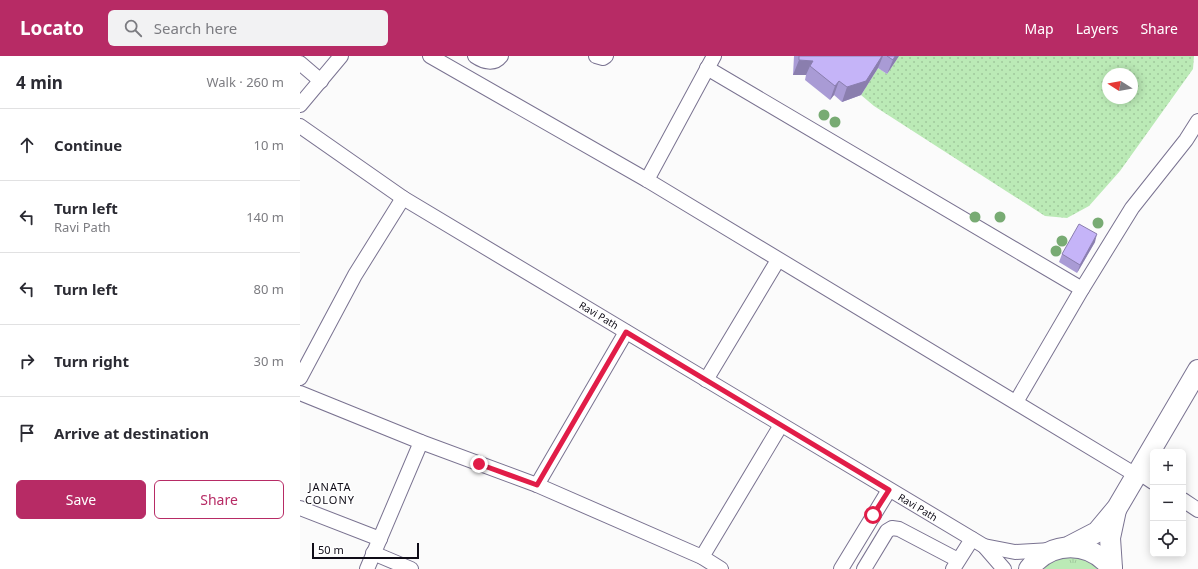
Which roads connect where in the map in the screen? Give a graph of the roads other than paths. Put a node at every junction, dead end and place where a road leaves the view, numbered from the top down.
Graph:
1 (341, 56) edge
2 (430, 56) edge
3 (475, 56) edge
4 (501, 56) edge
5 (596, 56) edge
6 (606, 56) edge
7 (714, 56) edge
8 (300, 63) edge
9 (707, 68) junction
10 (320, 81) junction
11 (300, 105) edge
12 (1198, 121) edge
13 (300, 126) edge
14 (647, 180) junction
15 (403, 198) junction
16 (778, 260) junction
17 (1082, 289) junction
18 (626, 332) junction
19 (1198, 370) edge
20 (300, 378) edge
21 (706, 380) junction
22 (300, 394) edge
23 (1016, 402) junction
24 (782, 425) junction
25 (420, 442) junction
26 (1142, 476) edge
27 (537, 485) junction
28 (889, 490) junction
29 (1186, 502) edge
30 (300, 508) edge
31 (1117, 508) junction
32 (1198, 510) edge
33 (380, 539) junction
34 (972, 539) junction
35 (984, 546) junction
36 (1063, 548) junction
37 (373, 553) junction
38 (850, 554) junction
39 (702, 557) junction
40 (956, 565) edge
41 (866, 566) edge
42 (367, 569) edge
43 (411, 569) edge
44 (721, 569) edge
45 (841, 569) edge
46 (1004, 569) edge
47 (1029, 569) edge
48 (1112, 569) edge

1 - 10 street
2 - 14 street
3 - 4 street
5 - 6 street
7 - 9 street
8 - 10 street
9 - 14 street
9 - 17 street
10 - 11 street
12 - 17 street
13 - 15 street, Ravi Path
14 - 16 street
15 - 18 street, Ravi Path
15 - 20 street
16 - 21 street
16 - 23 street
17 - 23 street
18 - 21 street, Ravi Path
18 - 27 street
19 - 26 street
21 - 24 street, Ravi Path
22 - 25 street
23 - 26 street
24 - 28 street, Ravi Path
24 - 39 street
25 - 27 street
25 - 33 street
26 - 31 street
27 - 39 street
28 - 34 street, Ravi Path
28 - 38 street
29 - 32 street
30 - 33 street
31 - 36 street
31 - 48 street
33 - 37 street
34 - 35 street, Ravi Path
34 - 40 street
35 - 36 street
35 - 46 street
36 - 47 street
36 - 48 street
37 - 42 street
37 - 43 street
38 - 41 street
38 - 45 street
39 - 44 street
40 - 41 street

